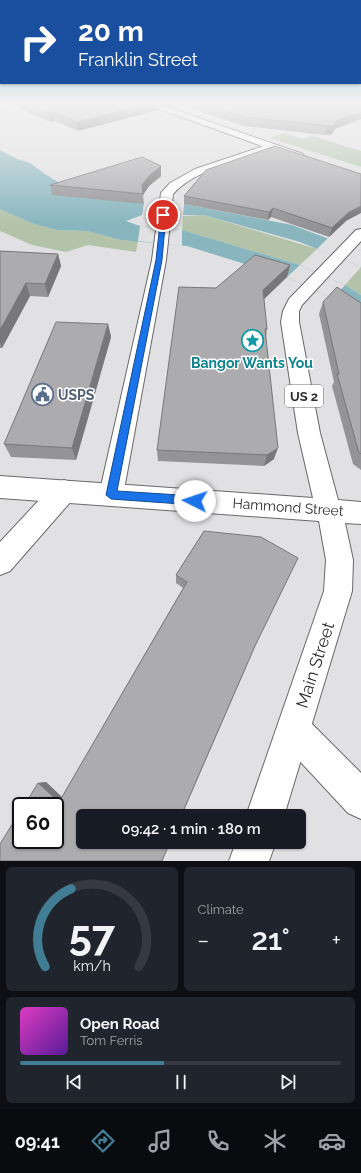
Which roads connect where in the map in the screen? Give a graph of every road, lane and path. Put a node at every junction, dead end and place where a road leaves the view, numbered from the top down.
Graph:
1 (262, 144) edge
2 (270, 147) junction
3 (308, 159) edge
4 (361, 233) edge
5 (0, 487) edge
6 (64, 491) junction
7 (111, 495) junction
8 (328, 510) junction
9 (361, 512) edge
10 (0, 562) edge
11 (294, 730) junction
12 (361, 800) edge
13 (266, 809) edge
14 (253, 849) edge
15 (249, 861) edge

1 - 2 street
2 - 3 street
2 - 7 street
4 - 8 street, US 2
5 - 6 street, Hammond Street
6 - 7 street, Hammond Street
6 - 10 street
7 - 8 street, Hammond Street
8 - 9 street, Hammond Street
8 - 11 street, Main Street
11 - 12 street
11 - 13 street, Main Street
14 - 15 street

